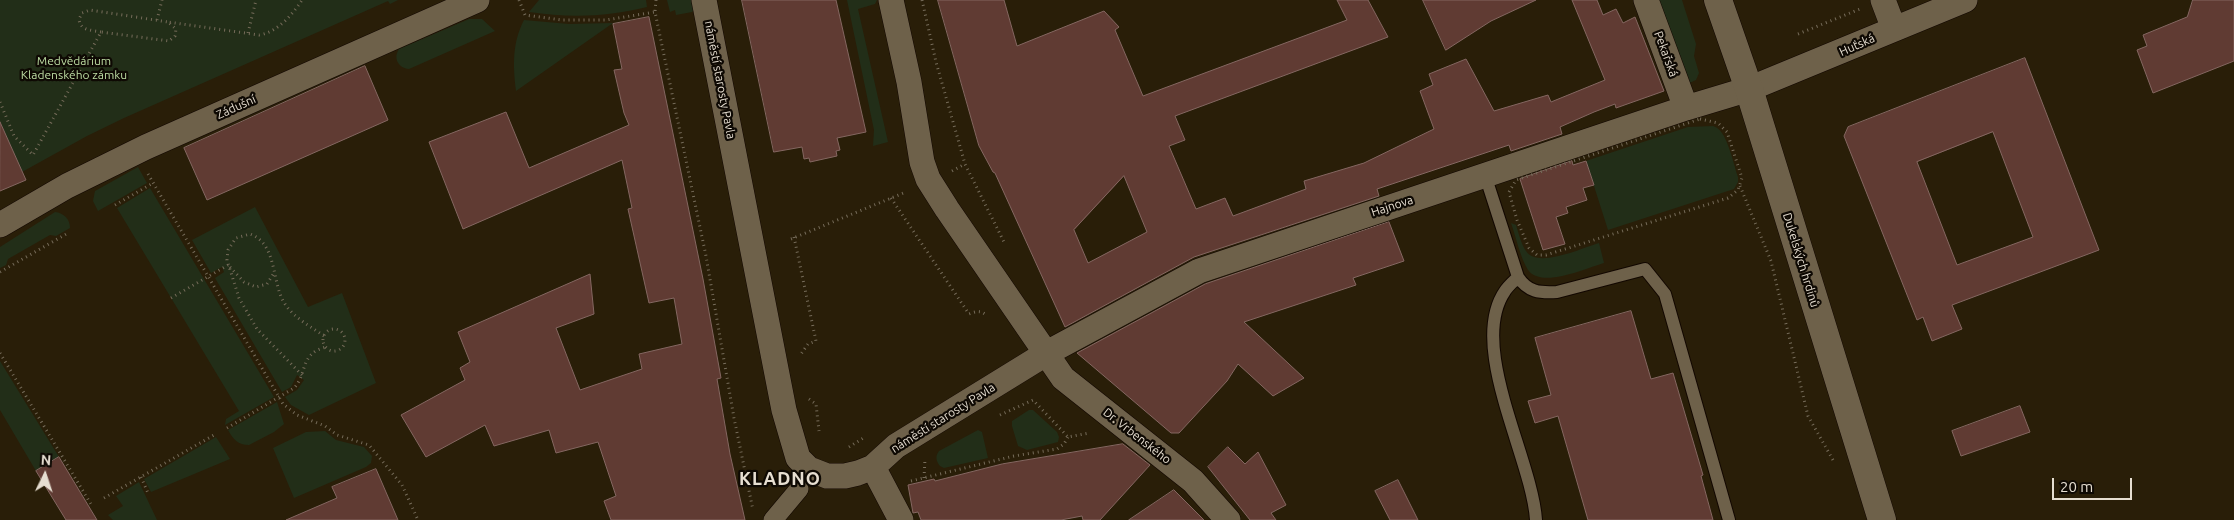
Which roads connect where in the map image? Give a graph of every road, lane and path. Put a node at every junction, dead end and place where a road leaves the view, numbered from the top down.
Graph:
1 (162, 0) edge
2 (256, 0) edge
3 (302, 0) edge
4 (477, 0) edge
5 (518, 0) edge
6 (656, 0) edge
7 (704, 0) edge
8 (891, 0) edge
9 (922, 0) edge
10 (1646, 0) edge
11 (1718, 0) edge
12 (1965, 0) edge
13 (1873, 4) edge
14 (655, 12) junction
15 (157, 20) junction
16 (168, 22) junction
17 (1894, 29) junction
18 (101, 32) junction
19 (248, 34) junction
20 (1798, 34) dead end
21 (1749, 90) junction
22 (0, 102) edge
23 (1686, 108) junction
24 (135, 153) junction
25 (1485, 175) junction
26 (153, 183) junction
27 (1740, 186) junction
28 (909, 191) dead end
29 (891, 198) junction
30 (116, 205) dead end
31 (0, 225) edge
32 (68, 232) dead end
33 (1006, 245) dead end
34 (228, 265) junction
35 (0, 272) edge
36 (274, 272) junction
37 (1518, 277) junction
38 (209, 278) junction
39 (171, 298) dead end
40 (992, 322) dead end
41 (324, 336) junction
42 (326, 347) junction
43 (0, 353) edge
44 (1047, 353) junction
45 (800, 358) dead end
46 (302, 375) junction
47 (804, 394) dead end
48 (279, 397) junction
49 (227, 428) dead end
50 (214, 434) dead end
51 (1068, 437) dead end
52 (820, 439) dead end
53 (1835, 463) dead end
54 (873, 467) junction
55 (141, 478) junction
56 (904, 483) dead end
57 (798, 489) dead end
58 (148, 493) dead end
59 (104, 498) dead end
60 (92, 506) dead end
61 (754, 514) dead end
62 (418, 520) edge
63 (772, 520) edge
64 (901, 520) edge
65 (1228, 520) edge
66 (1536, 520) edge
67 (1728, 520) edge
68 (1882, 520) edge

1 - 15 path
2 - 19 path
3 - 19 path
4 - 24 street, Zádušní
5 - 14 path
6 - 14 path
7 - 54 street, náměstí starosty Pavla
8 - 44 street
9 - 33 path
10 - 23 street, Pekařská
11 - 21 main road, Dukelských hrdinů
12 - 17 street, Huťská
13 - 17 street
13 - 20 path
14 - 61 path
15 - 16 path
15 - 18 path
16 - 18 path
16 - 19 path
17 - 21 street, Huťská
18 - 22 path
21 - 23 street, Hajnova
21 - 68 main road, Dukelských hrdinů
23 - 25 street, Hajnova
24 - 26 path
24 - 31 street, Zádušní
25 - 37 lane
25 - 44 street, Hajnova
26 - 30 path
26 - 38 path
27 - 27 path
27 - 53 path
28 - 29 path
29 - 40 path
29 - 45 path
32 - 35 path
34 - 36 path
34 - 36 path
34 - 38 path
34 - 46 path
36 - 41 path
37 - 66 lane
37 - 67 lane
38 - 39 path
38 - 48 path
41 - 42 path
41 - 42 path
42 - 46 path
43 - 60 path
44 - 54 street, náměstí starosty Pavla
44 - 65 street, Dr. Vrbenského
46 - 48 path
47 - 52 path
48 - 49 path
48 - 62 path
50 - 55 path
51 - 56 path
54 - 64 street
55 - 58 path
55 - 59 path
57 - 63 street

